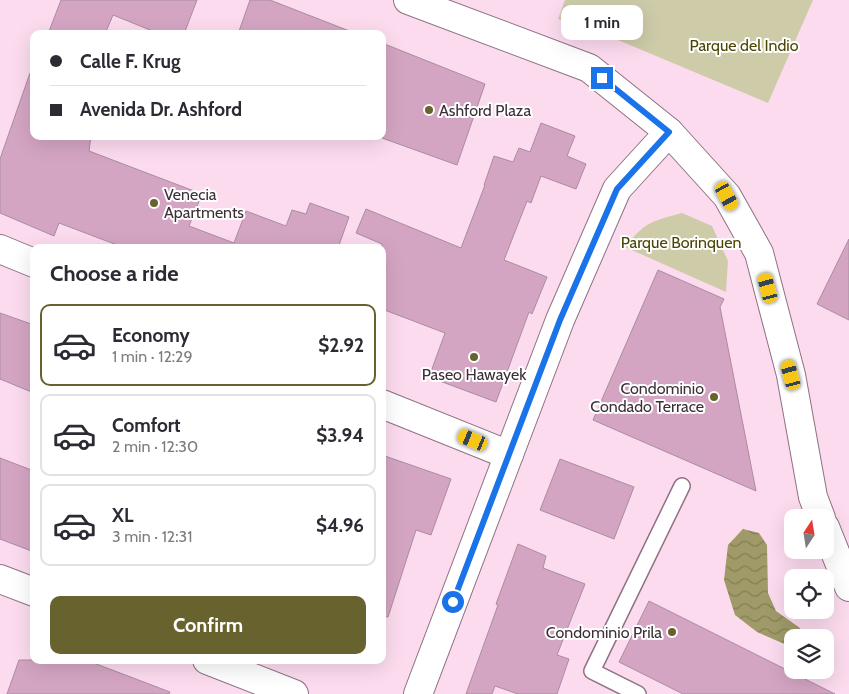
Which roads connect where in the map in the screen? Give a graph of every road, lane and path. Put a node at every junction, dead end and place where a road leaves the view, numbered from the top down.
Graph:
1 (408, 0) edge
2 (669, 132) junction
3 (0, 249) edge
4 (30, 261) edge
5 (386, 406) edge
6 (510, 455) junction
7 (682, 486) dead end
8 (817, 509) edge
9 (834, 550) edge
10 (0, 579) edge
11 (849, 587) edge
12 (30, 590) edge
13 (217, 664) edge
14 (294, 694) edge
15 (418, 694) edge
16 (638, 694) edge

1 - 2 street
2 - 6 street
2 - 8 street
3 - 4 street
5 - 6 street
6 - 15 street
7 - 16 lane
9 - 11 street
10 - 12 street
13 - 14 street

